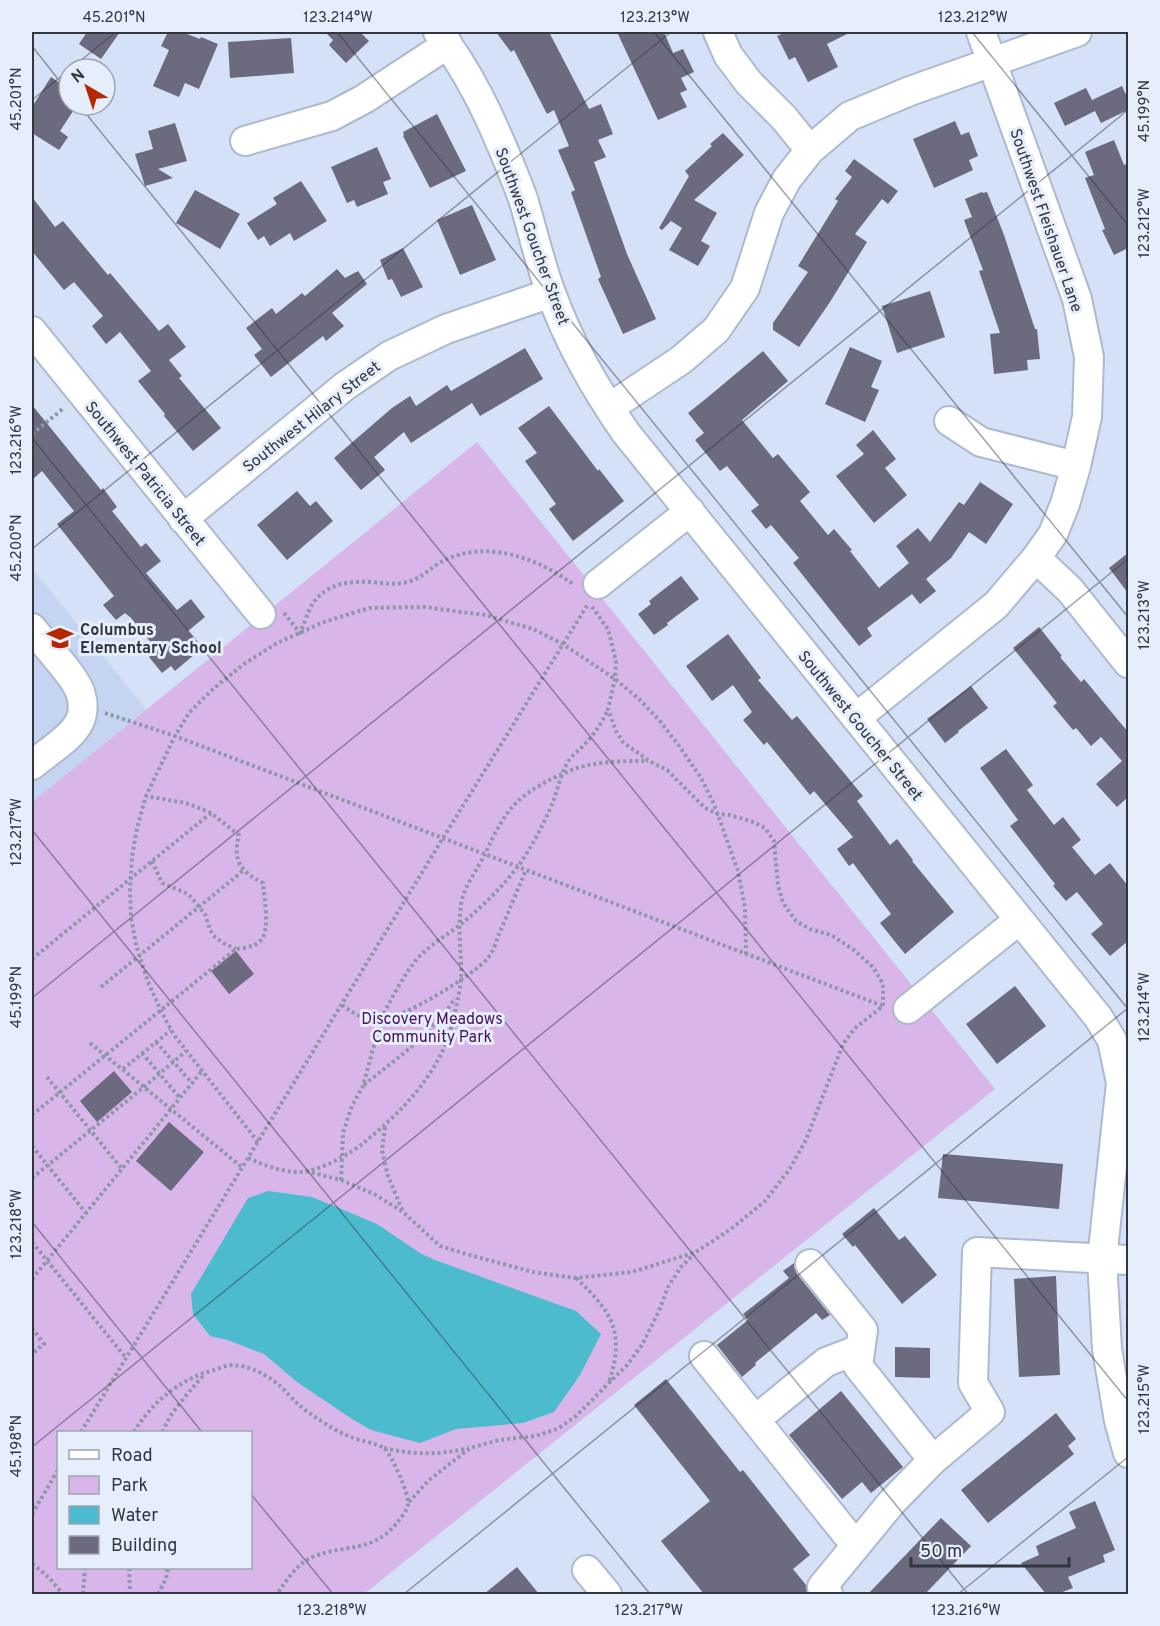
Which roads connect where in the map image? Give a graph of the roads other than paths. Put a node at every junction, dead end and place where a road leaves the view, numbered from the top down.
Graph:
1 (718, 32) edge
2 (981, 32) edge
3 (1077, 32) edge
4 (443, 38) edge
5 (992, 61) junction
6 (245, 141) dead end
7 (810, 150) junction
8 (551, 293) junction
9 (32, 332) edge
10 (609, 408) junction
11 (949, 420) dead end
12 (1076, 466) junction
13 (690, 511) junction
14 (183, 519) junction
15 (1036, 558) junction
16 (590, 594) road end
17 (261, 614) road end
18 (32, 628) edge
19 (1128, 663) edge
20 (856, 718) junction
21 (32, 765) edge
22 (1019, 920) junction
23 (893, 1009) road end
24 (1115, 1260) edge
25 (810, 1264) dead end
26 (860, 1349) junction
27 (704, 1356) dead end
28 (755, 1420) junction
29 (1128, 1453) edge
30 (933, 1460) junction
31 (855, 1546) junction
32 (587, 1570) dead end
33 (607, 1594) edge
34 (828, 1594) edge

1 - 7 street
2 - 5 street, Southwest Fleishauer Lane
3 - 5 street
4 - 6 street
4 - 8 street, Southwest Goucher Street
5 - 7 street
5 - 12 street, Southwest Fleishauer Lane
7 - 10 street
8 - 10 street, Southwest Goucher Street
8 - 14 street, Southwest Hilary Street
9 - 14 street, Southwest Patricia Street
10 - 13 street, Southwest Goucher Street
11 - 12 street
12 - 15 street, Southwest Fleishauer Lane
13 - 16 street
13 - 20 street, Southwest Goucher Street
14 - 17 street, Southwest Patricia Street
15 - 19 street
15 - 20 street, Southwest Fleishauer Lane
18 - 21 street
20 - 22 street, Southwest Goucher Street
22 - 23 street
22 - 24 street, Southwest Goucher Street
24 - 29 street, Southwest Goucher Street
24 - 30 street
25 - 26 street
26 - 28 street
26 - 30 street
27 - 28 street
28 - 31 street
30 - 31 street
31 - 34 street
32 - 33 street

